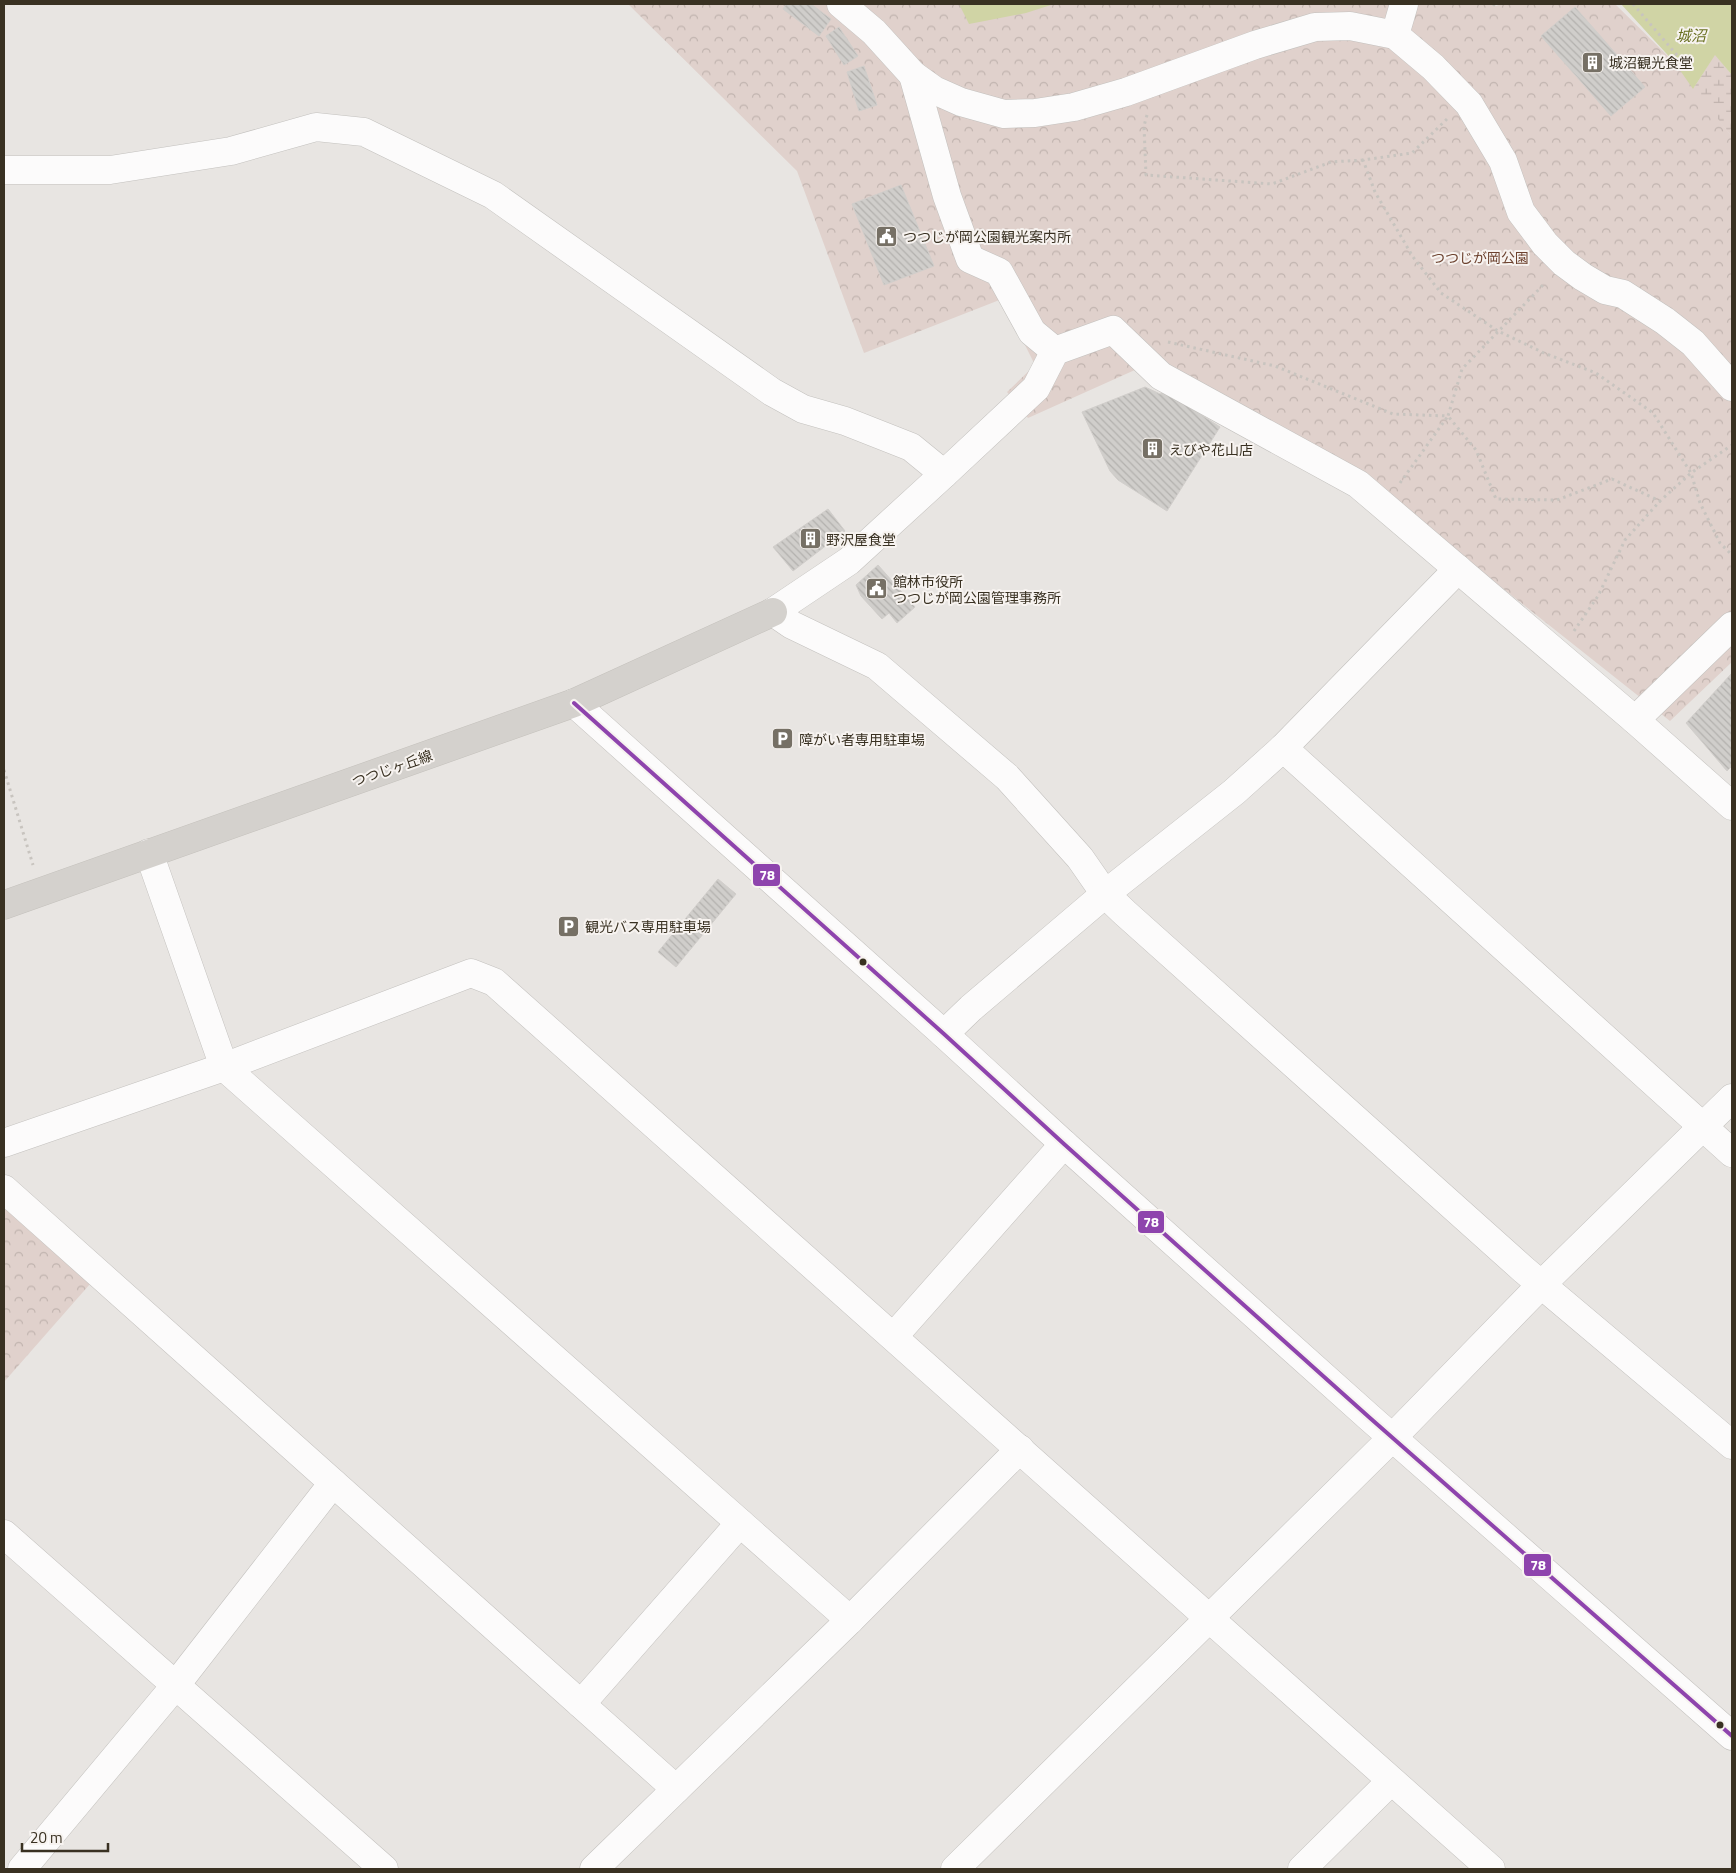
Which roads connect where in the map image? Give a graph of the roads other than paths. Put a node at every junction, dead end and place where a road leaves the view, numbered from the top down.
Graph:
1 (841, 4) edge
2 (1404, 4) edge
3 (1395, 35) junction
4 (914, 75) junction
5 (4, 170) edge
6 (1055, 351) junction
7 (1732, 388) edge
8 (944, 474) junction
9 (1458, 569) junction
10 (773, 612) junction
11 (1732, 626) edge
12 (574, 703) junction
13 (1635, 720) junction
14 (1283, 748) junction
15 (1732, 806) edge
16 (149, 853) junction
17 (1105, 894) junction
18 (4, 905) edge
19 (944, 1034) junction
20 (224, 1067) junction
21 (1732, 1098) edge
22 (1703, 1127) junction
23 (4, 1143) edge
24 (1064, 1144) junction
25 (1732, 1153) edge
26 (4, 1189) edge
27 (1541, 1284) junction
28 (894, 1336) junction
29 (1392, 1438) junction
30 (1732, 1444) edge
31 (1020, 1449) junction
32 (332, 1483) junction
33 (740, 1523) junction
34 (4, 1534) edge
35 (1209, 1618) junction
36 (850, 1620) junction
37 (175, 1686) junction
38 (581, 1704) junction
39 (1732, 1736) edge
40 (1391, 1781) junction
41 (676, 1789) junction
42 (22, 1869) edge
43 (384, 1869) edge
44 (594, 1869) edge
45 (955, 1869) edge
46 (1302, 1869) edge
47 (1491, 1869) edge

1 - 4 street
2 - 3 street
3 - 4 street
3 - 7 street
4 - 6 street
5 - 8 street
6 - 8 street
6 - 9 street
8 - 10 street
9 - 13 street
9 - 14 street
10 - 12 main road, つつじヶ丘線
10 - 17 street
11 - 13 street
12 - 16 main road, つつじヶ丘線
12 - 19 street
13 - 15 street
14 - 17 street
14 - 22 street
16 - 18 main road, つつじヶ丘線
16 - 20 street
17 - 19 street
17 - 27 street
19 - 24 street
20 - 23 street
20 - 28 street
20 - 33 street
21 - 22 street
22 - 25 street
22 - 27 street
24 - 28 street
24 - 29 street
26 - 32 street
27 - 29 street
27 - 30 street
28 - 31 street
29 - 35 street
29 - 39 street
31 - 35 street
31 - 36 street
32 - 37 street
32 - 38 street
33 - 36 street
33 - 38 street
34 - 37 street
35 - 40 street
35 - 45 street
36 - 41 street
37 - 42 street
37 - 43 street
38 - 41 street
40 - 46 street
40 - 47 street
41 - 44 street

